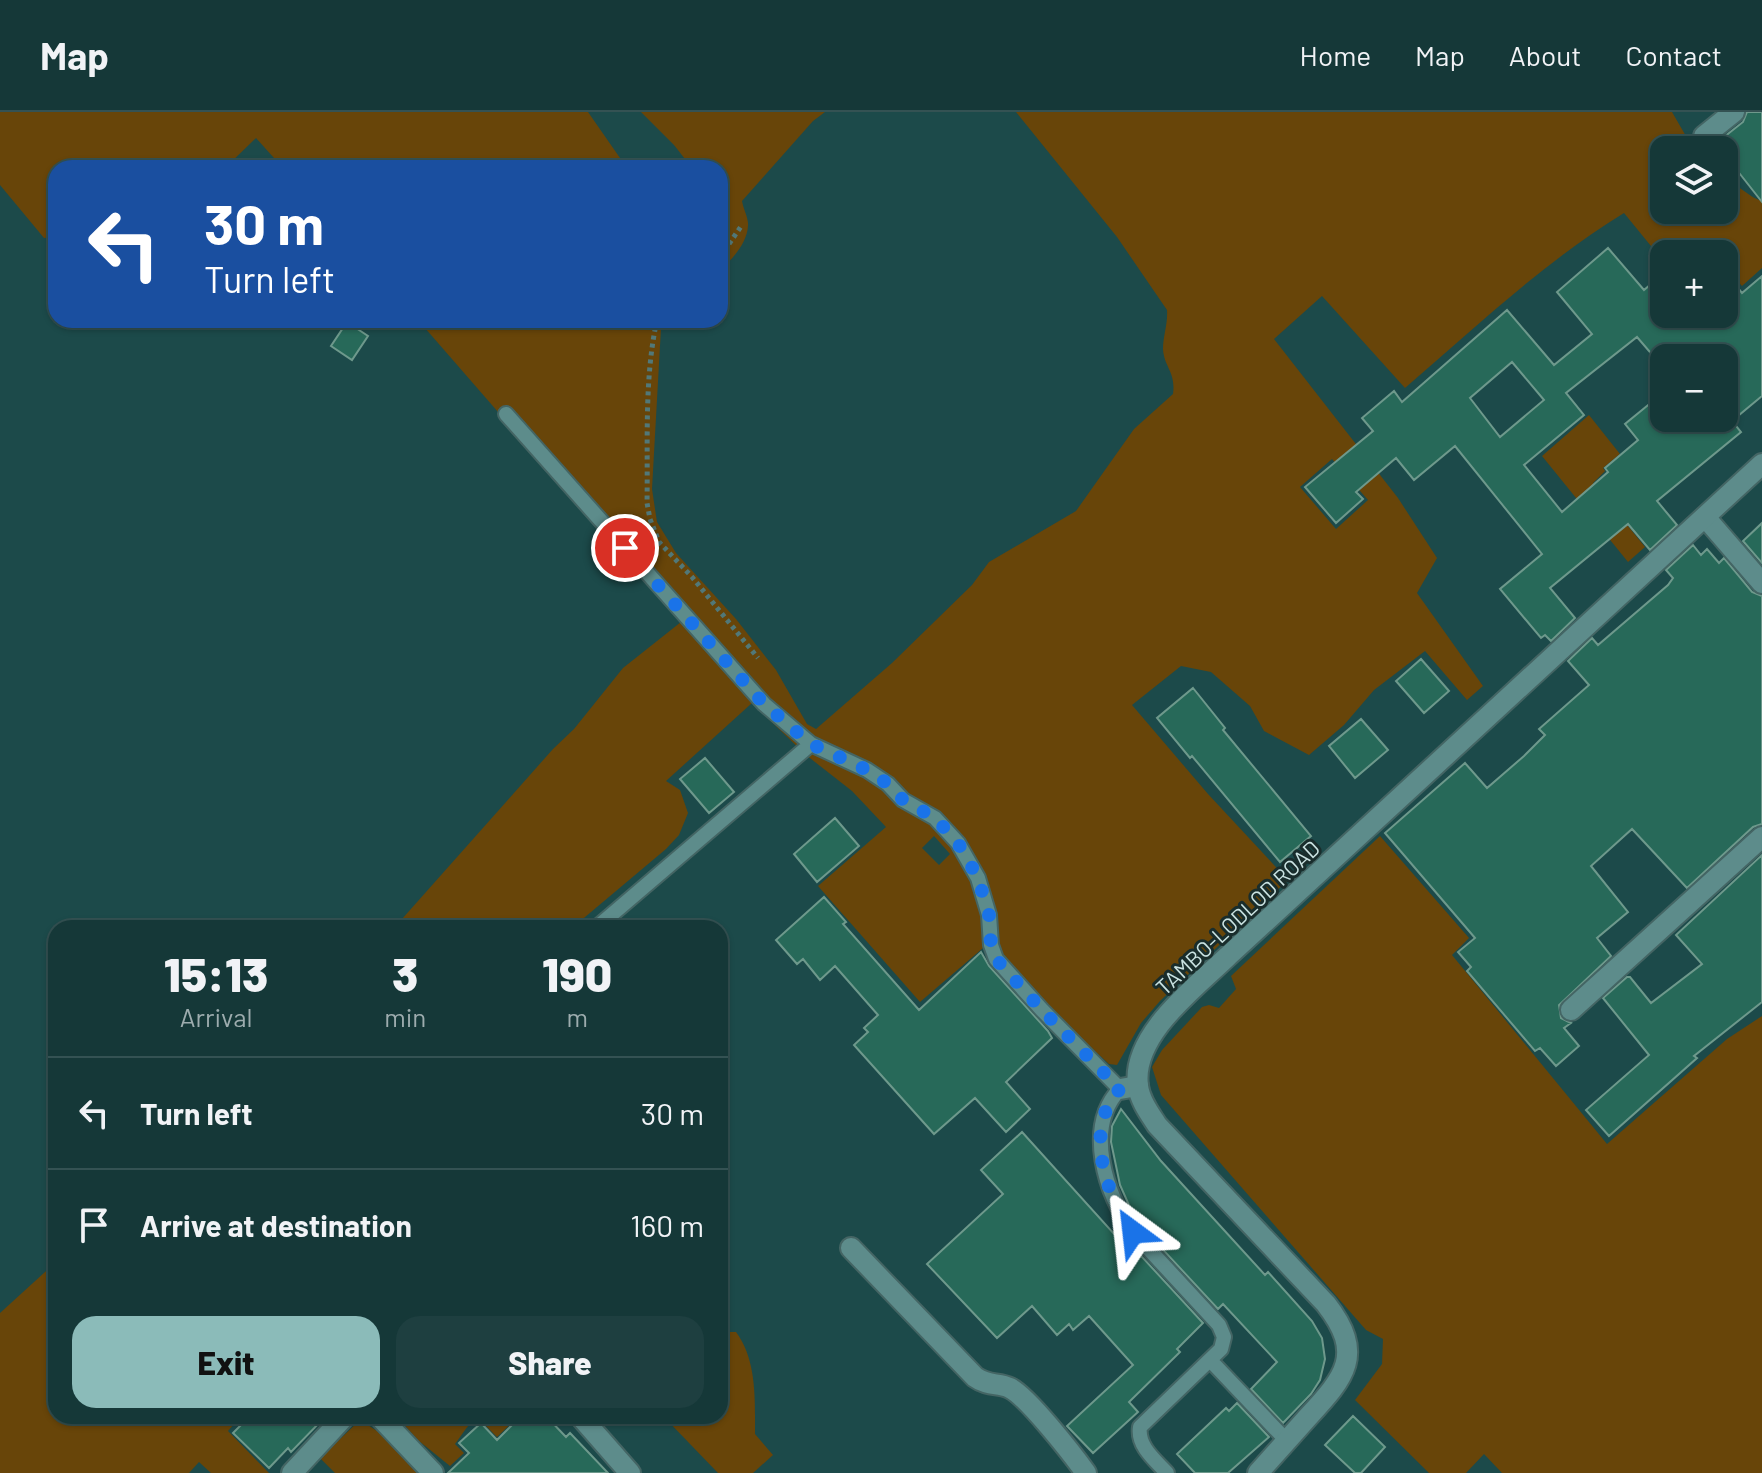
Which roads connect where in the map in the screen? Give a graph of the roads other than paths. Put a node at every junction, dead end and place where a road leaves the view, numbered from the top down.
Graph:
1 (1734, 112) edge
2 (1704, 136) dead end
3 (506, 414) dead end
4 (1762, 464) edge
5 (1705, 517) junction
6 (1762, 583) edge
7 (811, 744) junction
8 (1762, 837) edge
9 (605, 920) edge
10 (1571, 1010) dead end
11 (1129, 1088) junction
12 (851, 1248) dead end
13 (1210, 1360) junction
14 (338, 1424) edge
15 (387, 1424) edge
16 (587, 1424) edge
17 (1287, 1441) junction
18 (292, 1473) edge
19 (433, 1473) edge
20 (630, 1473) edge
21 (1086, 1473) edge
22 (1167, 1473) edge
23 (1258, 1473) edge

1 - 2 street
3 - 7 lane
4 - 5 street, TAMBO-LODLOD ROAD
5 - 6 street
5 - 11 street, TAMBO-LODLOD ROAD
7 - 9 lane
7 - 11 lane
8 - 10 street
11 - 13 lane
11 - 17 street
12 - 21 street
13 - 17 lane
13 - 22 lane
14 - 18 street
15 - 19 street
16 - 20 street
17 - 23 street

